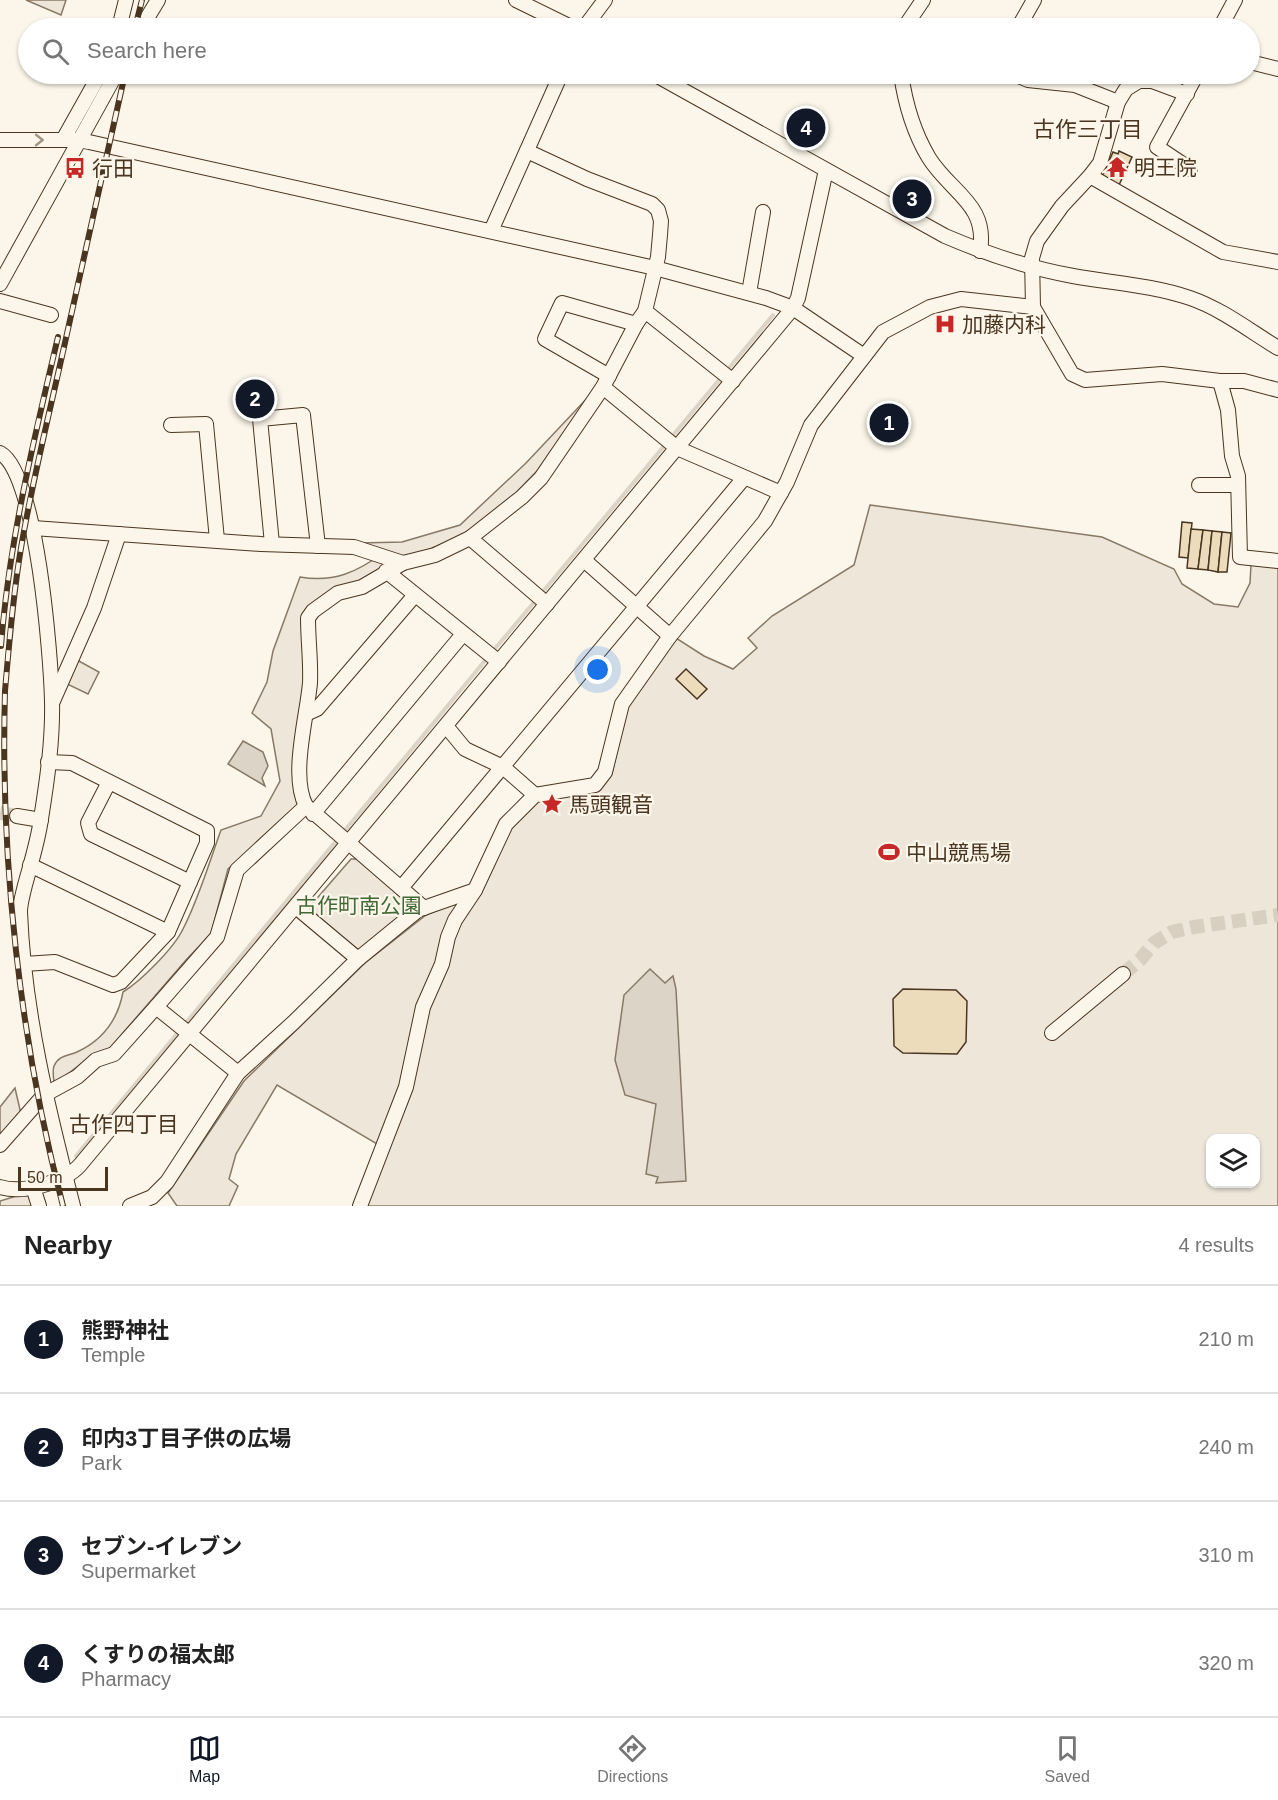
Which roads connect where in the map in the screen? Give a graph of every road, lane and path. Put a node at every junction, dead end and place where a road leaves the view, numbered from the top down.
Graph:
1 (126, 0) edge
2 (158, 0) edge
3 (516, 0) edge
4 (605, 0) edge
5 (923, 0) edge
6 (1034, 0) edge
7 (1235, 0) edge
8 (122, 18) edge
9 (147, 18) edge
10 (553, 18) edge
11 (592, 18) edge
12 (911, 18) edge
13 (1024, 18) edge
14 (1225, 18) edge
15 (1260, 64) edge
16 (1278, 69) edge
17 (96, 84) edge
18 (109, 84) edge
19 (557, 84) edge
20 (672, 84) edge
21 (903, 84) edge
22 (1066, 84) edge
23 (1134, 84) edge
24 (1160, 84) edge
25 (1192, 84) edge
26 (1187, 94) junction
27 (1118, 102) junction
28 (0, 140) edge
29 (71, 140) junction
30 (527, 152) junction
31 (1191, 169) dead end
32 (826, 170) junction
33 (1090, 176) junction
34 (763, 212) dead end
35 (490, 231) junction
36 (980, 251) junction
37 (1278, 262) edge
38 (656, 268) junction
39 (1034, 268) junction
40 (0, 284) edge
41 (748, 293) junction
42 (0, 301) edge
43 (1033, 307) junction
44 (793, 308) junction
45 (645, 311) junction
46 (51, 315) dead end
47 (636, 324) junction
48 (1278, 348) edge
49 (864, 356) junction
50 (606, 381) junction
51 (733, 381) junction
52 (1220, 381) junction
53 (1278, 390) edge
54 (171, 425) dead end
55 (677, 448) junction
56 (0, 453) edge
57 (744, 478) junction
58 (1199, 485) dead end
59 (1238, 485) junction
60 (781, 493) junction
61 (33, 528) junction
62 (119, 534) junction
63 (470, 538) junction
64 (217, 540) junction
65 (272, 544) junction
66 (318, 546) junction
67 (584, 560) junction
68 (1278, 561) edge
69 (404, 563) junction
70 (386, 572) junction
71 (415, 595) junction
72 (547, 604) junction
73 (637, 606) junction
74 (463, 634) junction
75 (670, 636) junction
76 (499, 662) junction
77 (52, 703) junction
78 (306, 714) junction
79 (446, 726) junction
80 (48, 762) junction
81 (503, 766) junction
82 (109, 782) junction
83 (535, 795) junction
84 (310, 810) junction
85 (17, 816) tunnel mouth
86 (41, 820) junction
87 (348, 844) junction
88 (30, 865) junction
89 (190, 882) junction
90 (401, 888) junction
91 (475, 890) junction
92 (296, 907) junction
93 (424, 908) junction
94 (168, 932) junction
95 (358, 959) junction
96 (24, 964) junction
97 (1123, 974) tunnel mouth
98 (156, 1007) junction
99 (1052, 1033) dead end
100 (190, 1034) junction
101 (238, 1073) junction
102 (44, 1095) junction
103 (0, 1146) edge
104 (66, 1177) junction
105 (0, 1187) edge
106 (33, 1187) junction
107 (39, 1206) edge
108 (73, 1206) edge
109 (130, 1206) edge
110 (360, 1206) edge

1 - 8 street
2 - 9 street
3 - 10 street
4 - 11 street
5 - 12 street
6 - 13 street
7 - 14 street
15 - 16 street
17 - 29 street
18 - 29 street
19 - 30 street
20 - 32 street
21 - 36 street
22 - 27 street
23 - 27 street
24 - 26 street
25 - 26 street
26 - 31 street
27 - 33 street
28 -> 29 street
29 - 35 street
29 - 40 street
30 - 35 street
30 - 38 street
32 - 36 street
32 - 44 street
33 - 37 street
33 - 39 street
34 - 41 street
35 - 38 street
36 - 39 street
38 - 41 street
38 - 45 street
39 - 43 street
39 - 48 street
41 - 44 street
42 - 46 street
43 - 49 street
43 - 52 street
44 - 49 street
44 - 51 street
45 - 47 street
45 - 51 street
47 - 50 street
47 - 50 street
49 - 60 street
50 - 55 street
50 - 63 street
51 - 55 street
52 - 53 street
52 - 59 street
54 - 64 street
55 - 57 street
55 - 67 street
56 - 61 street
57 - 60 street
57 - 73 street
58 - 59 street
59 - 68 street
60 - 75 street
61 - 62 street
61 - 77 street
62 - 64 street
62 - 77 street
63 - 69 street
63 - 72 street
64 - 65 street
65 - 66 street
65 - 66 street
66 - 69 street
67 - 72 street
67 - 73 street
69 - 70 street
70 - 71 street
70 - 78 street
71 - 74 street
71 - 78 street
72 - 76 street
73 - 75 street
73 - 81 street
74 - 76 street
74 - 84 street
75 - 83 street
76 - 79 street
77 - 80 street
78 - 84 street
79 - 81 street
79 - 87 street
80 - 82 street
80 - 86 street
81 - 83 street
81 - 90 street
82 - 89 street
82 - 89 street
83 - 91 street
84 - 87 street
84 - 98 street
85 - 86 street
86 - 88 street
87 - 90 street
87 - 92 street
88 - 94 street
88 - 96 street
89 - 94 street
90 - 93 street
91 - 93 street
91 - 110 street
92 - 95 street
92 - 100 street
93 - 95 street
94 - 96 street
95 - 101 street
96 - 102 street
97 - 99 street
98 - 100 street
98 - 102 street
100 - 101 street
100 - 104 street
101 - 109 street
102 - 103 street
102 - 104 street
104 - 106 street
104 - 108 street
105 - 106 street
106 - 107 street

